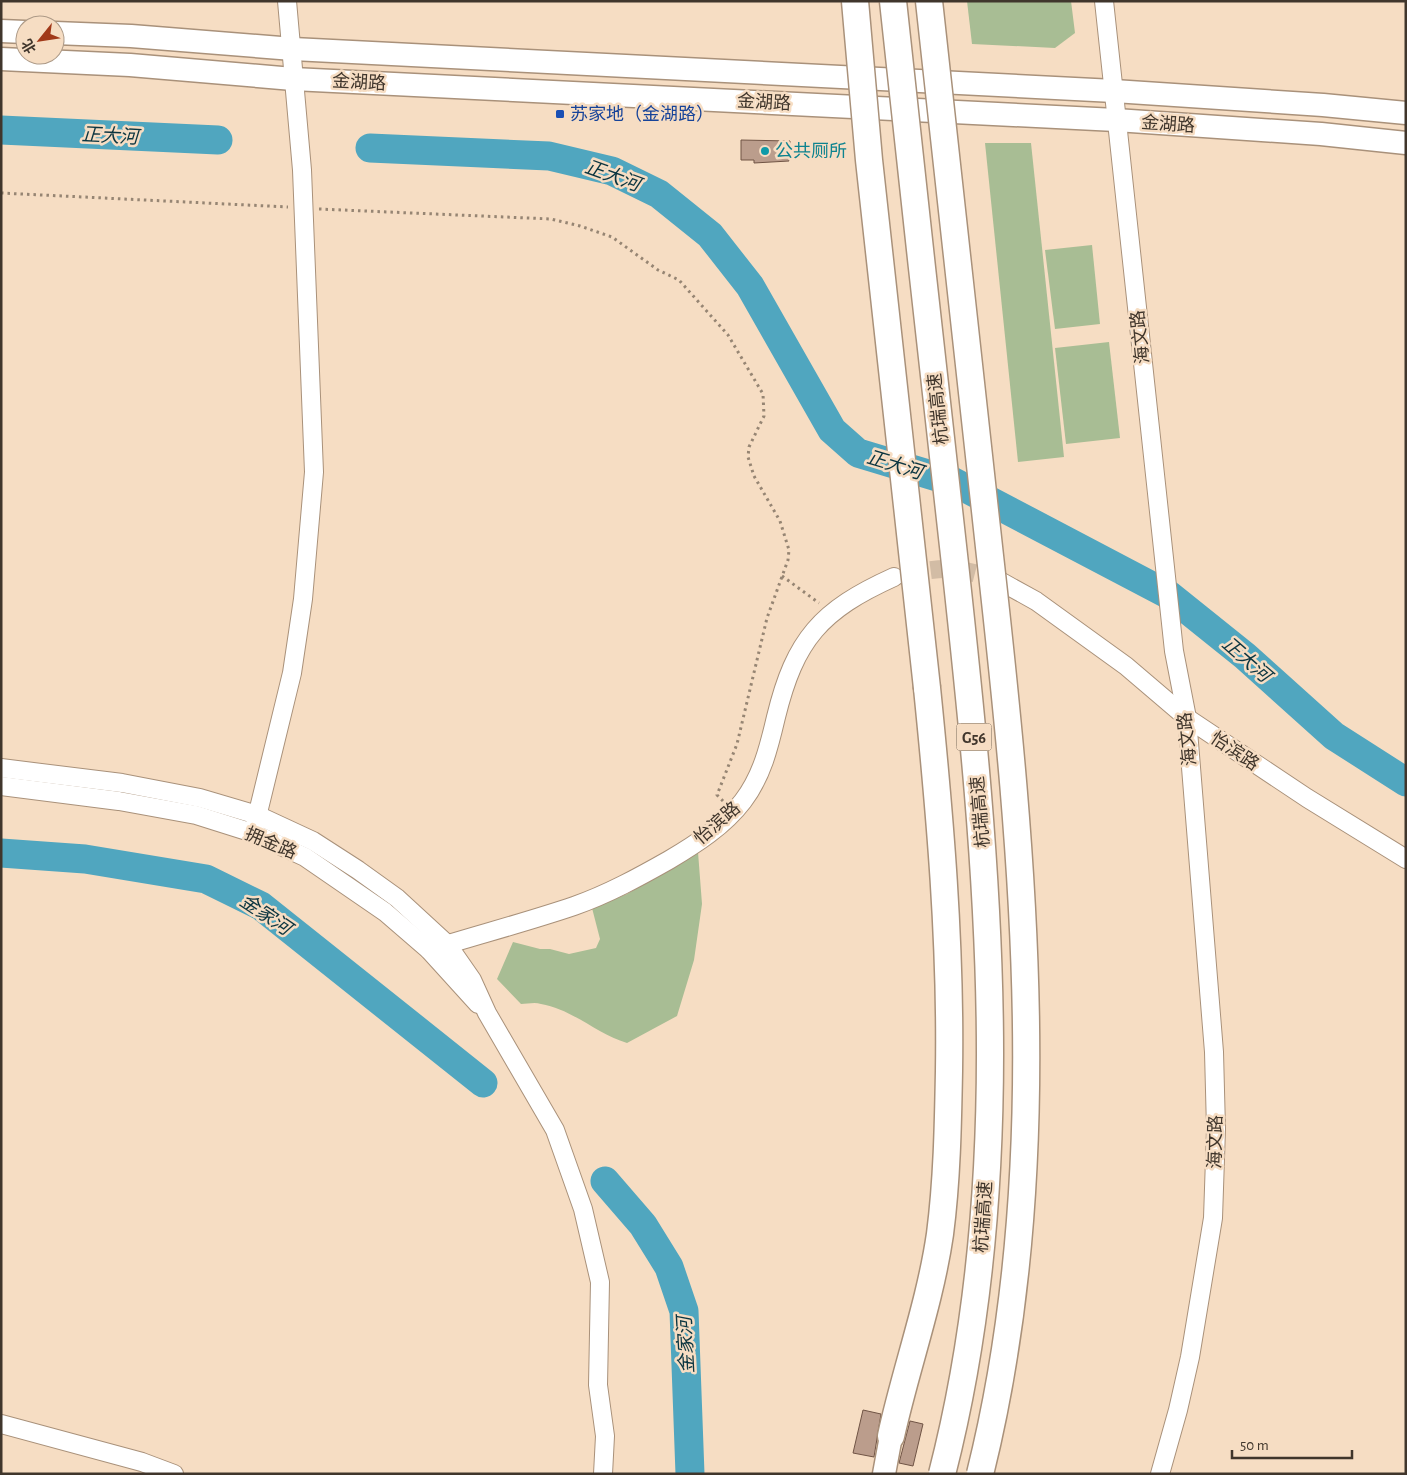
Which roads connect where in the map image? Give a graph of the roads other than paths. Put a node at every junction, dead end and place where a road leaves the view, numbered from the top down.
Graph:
1 (287, 1) edge
2 (855, 1) edge
3 (893, 1) edge
4 (929, 1) edge
5 (1104, 1) edge
6 (1, 31) edge
7 (15, 32) edge
8 (65, 33) edge
9 (293, 49) junction
10 (1, 59) edge
11 (293, 79) junction
12 (1114, 91) junction
13 (1406, 114) edge
14 (1116, 120) junction
15 (1406, 143) edge
16 (894, 577) tunnel mouth
17 (998, 580) tunnel mouth
18 (1186, 718) junction
19 (1, 768) edge
20 (1, 786) edge
21 (257, 815) junction
22 (253, 833) junction
23 (1406, 859) edge
24 (447, 944) junction
25 (429, 950) junction
26 (487, 1013) junction
27 (1, 1424) edge
28 (891, 1436) joint
29 (174, 1474) edge
30 (602, 1474) edge
31 (884, 1474) edge
32 (942, 1474) edge
33 (980, 1474) edge
34 (1160, 1474) edge

1 - 9 street
2 - 28 highway, bridge
3 - 32 highway, 杭瑞高速 / G56, bridge
4 - 33 highway, 杭瑞高速 / G56, bridge
5 - 12 street, 海文路
6 - 7 main road
8 - 9 main road, 金湖路
9 - 11 street
9 - 12 main road, 金湖路
10 - 11 main road, 金湖路
11 - 14 main road, 金湖路
11 - 21 street
12 - 13 main road, 金湖路
12 - 14 street, 海文路
14 - 15 main road, 金湖路
14 - 18 street, 海文路
16 - 24 street, 怡滨路
17 - 18 street, 怡滨路
18 - 23 street, 怡滨路
18 - 34 street, 海文路
19 - 21 street
20 - 22 street, 拥金路
21 - 22 street
21 - 24 street
22 - 25 street, 拥金路
24 - 25 street, 怡滨路
24 - 26 street
25 - 26 street, 拥金路
26 - 30 street
27 - 29 street
28 - 31 main road

